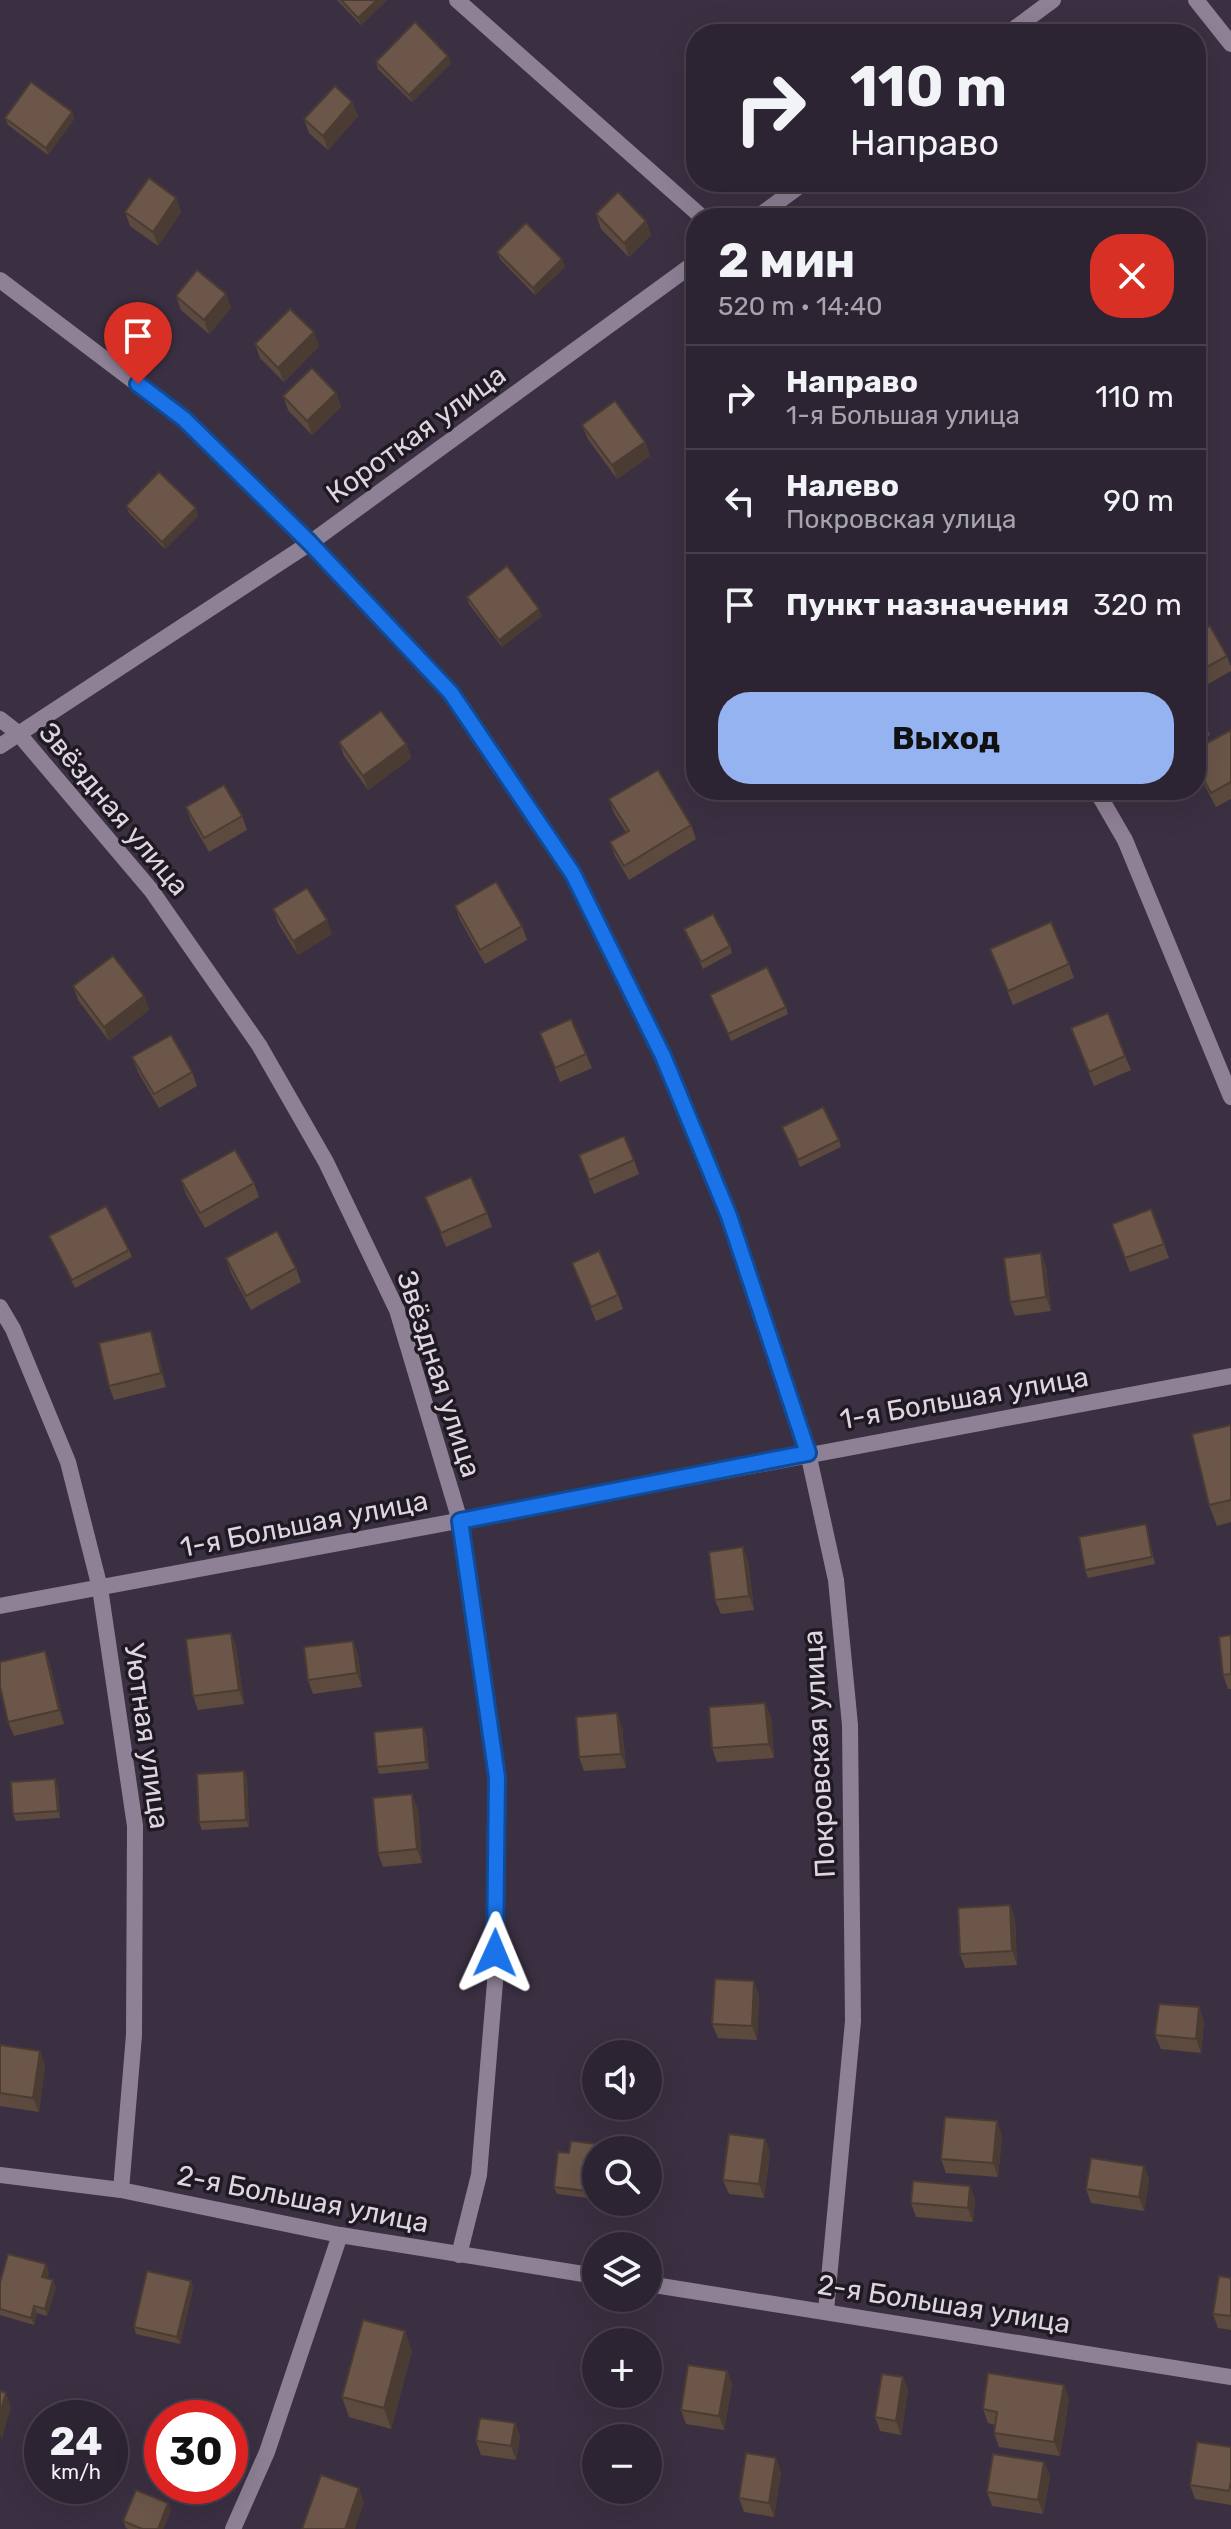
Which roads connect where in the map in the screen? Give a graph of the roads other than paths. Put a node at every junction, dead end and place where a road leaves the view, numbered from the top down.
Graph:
1 (457, 0) edge
2 (1053, 0) edge
3 (1196, 0) edge
4 (1021, 24) edge
5 (1231, 44) edge
6 (791, 192) edge
7 (692, 208) edge
8 (770, 208) edge
9 (686, 269) edge
10 (0, 280) edge
11 (310, 543) junction
12 (0, 719) edge
13 (18, 733) junction
14 (0, 746) edge
15 (1102, 800) edge
16 (1231, 1097) edge
17 (0, 1307) edge
18 (1231, 1376) edge
19 (808, 1453) junction
20 (460, 1521) junction
21 (100, 1588) junction
22 (0, 1606) edge
23 (0, 2175) edge
24 (121, 2190) junction
25 (340, 2235) junction
26 (459, 2255) junction
27 (582, 2274) edge
28 (662, 2286) edge
29 (826, 2311) junction
30 (1231, 2377) edge
31 (233, 2529) edge

1 - 7 street
2 - 4 street
3 - 5 street
6 - 8 street
9 - 11 street, Короткая улица
10 - 11 street, Покровская улица
11 - 13 street, Короткая улица
11 - 19 street, Покровская улица
12 - 13 street, Звёздная улица
13 - 14 street, Короткая улица
13 - 20 street, Звёздная улица
15 - 16 street
17 - 21 street, Уютная улица
18 - 19 street, 1-я Большая улица
19 - 20 street, 1-я Большая улица
19 - 29 street, Покровская улица
20 - 21 street, 1-я Большая улица
20 - 26 street, Звёздная улица
21 - 22 street, 1-я Большая улица
21 - 24 street, Уютная улица
23 - 24 street, 2-я Большая улица
24 - 25 street, 2-я Большая улица
25 - 26 street, 2-я Большая улица
25 - 31 street
26 - 27 street, 2-я Большая улица
28 - 29 street, 2-я Большая улица
29 - 30 street, 2-я Большая улица

